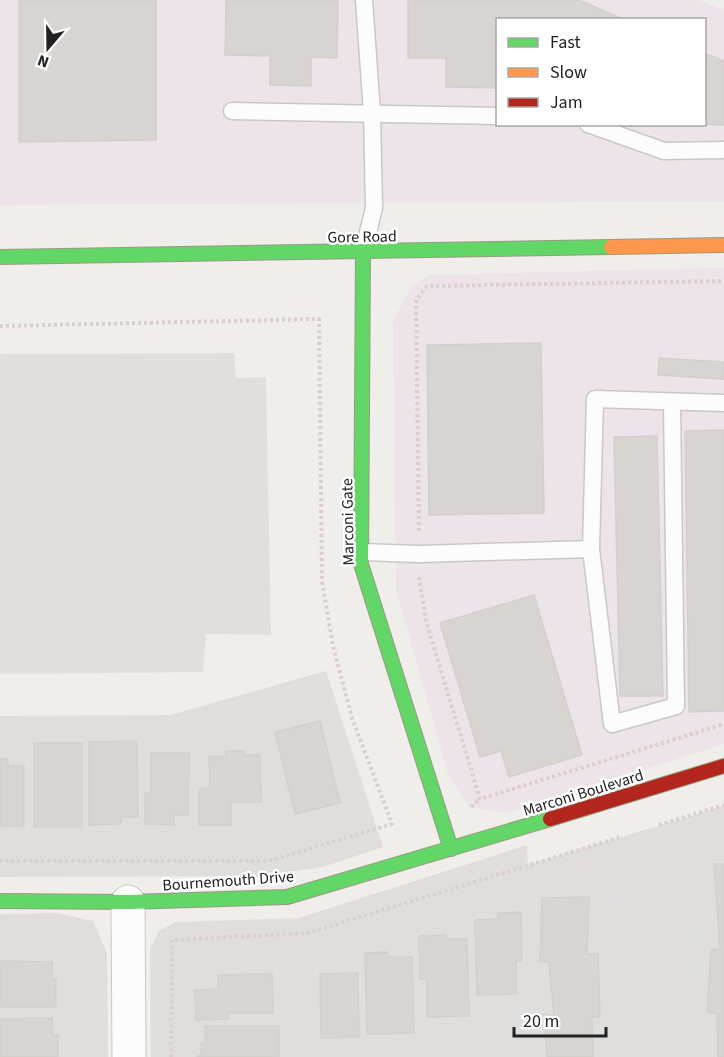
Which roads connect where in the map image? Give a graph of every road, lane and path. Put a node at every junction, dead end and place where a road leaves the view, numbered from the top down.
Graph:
1 (364, 0) edge
2 (231, 111) dead end
3 (372, 113) junction
4 (496, 116) edge
5 (594, 126) edge
6 (724, 150) edge
7 (724, 244) edge
8 (363, 253) junction
9 (0, 257) edge
10 (724, 281) edge
11 (0, 326) edge
12 (672, 402) junction
13 (724, 403) edge
14 (591, 549) junction
15 (362, 552) junction
16 (419, 554) junction
17 (724, 724) edge
18 (724, 766) edge
19 (480, 799) junction
20 (724, 805) edge
21 (471, 807) dead end
22 (659, 825) dead end
23 (621, 837) dead end
24 (451, 849) junction
25 (0, 861) edge
26 (0, 901) edge
27 (128, 902) junction
28 (129, 1057) edge
29 (171, 1057) edge

1 - 3 lane
2 - 3 lane
3 - 4 lane
3 - 8 lane
5 - 6 lane
7 - 8 street, Gore Road
8 - 9 street, Gore Road
8 - 15 street, Marconi Gate
10 - 16 path
11 - 25 path
12 - 13 lane
12 - 14 lane
12 - 14 lane
14 - 16 lane
15 - 16 lane
15 - 24 street, Marconi Gate
16 - 19 path
17 - 19 path
18 - 24 street, Marconi Boulevard
19 - 21 path
20 - 22 path
23 - 29 path
24 - 27 street, Bournemouth Drive
26 - 27 street, Bournemouth Drive
27 - 28 street

